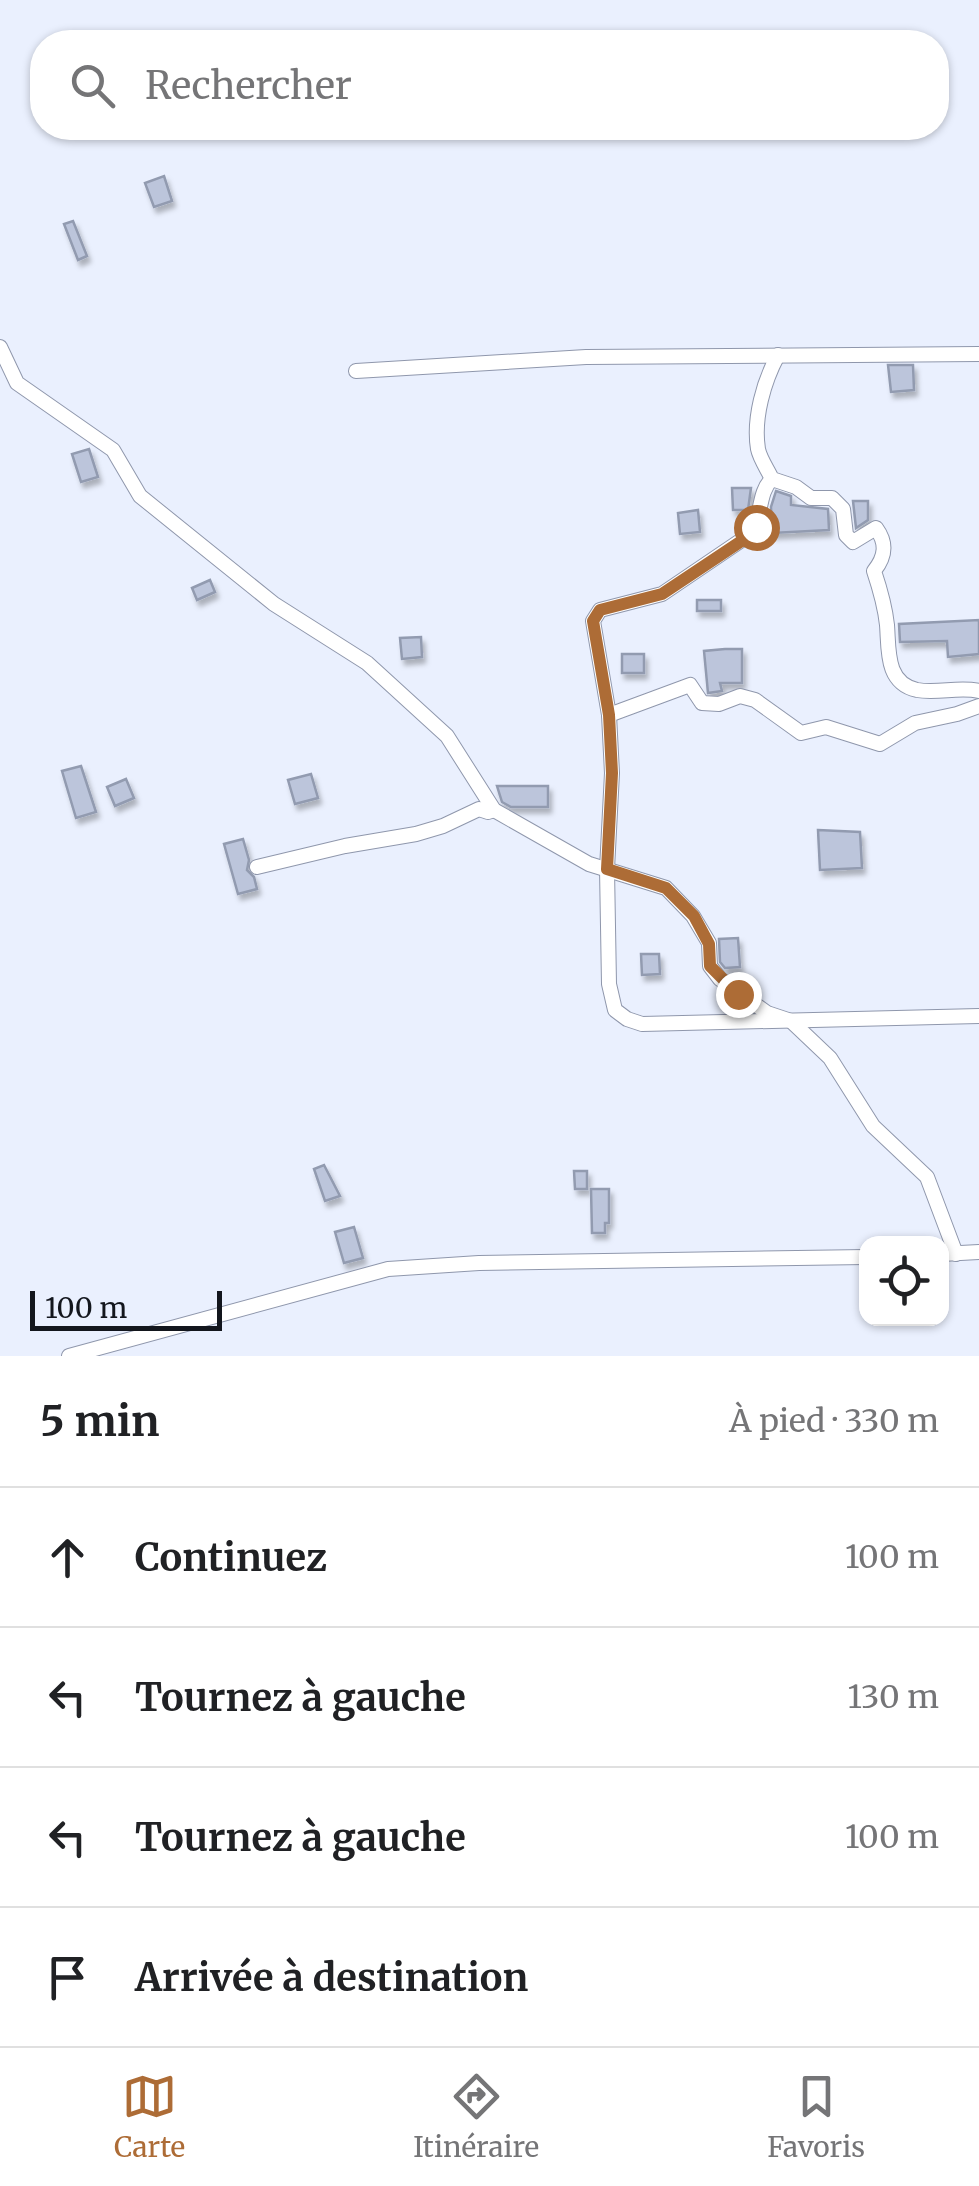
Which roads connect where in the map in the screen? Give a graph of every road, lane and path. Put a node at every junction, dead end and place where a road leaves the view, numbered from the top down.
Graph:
1 (0, 347) edge
2 (979, 354) edge
3 (778, 355) junction
4 (356, 372) dead end
5 (772, 478) junction
6 (979, 691) edge
7 (979, 706) edge
8 (609, 715) junction
9 (494, 810) junction
10 (256, 867) dead end
11 (607, 869) junction
12 (979, 1016) edge
13 (790, 1021) junction
14 (944, 1236) edge
15 (979, 1252) edge
16 (949, 1254) edge
17 (859, 1256) edge
18 (69, 1356) edge

1 - 9 street
2 - 3 street
3 - 4 street
3 - 5 street
5 - 6 street
5 - 8 street
7 - 8 street
8 - 11 street
9 - 10 street
9 - 11 street
11 - 13 street
11 - 13 street
12 - 13 street
13 - 14 street
15 - 16 street
17 - 18 street

